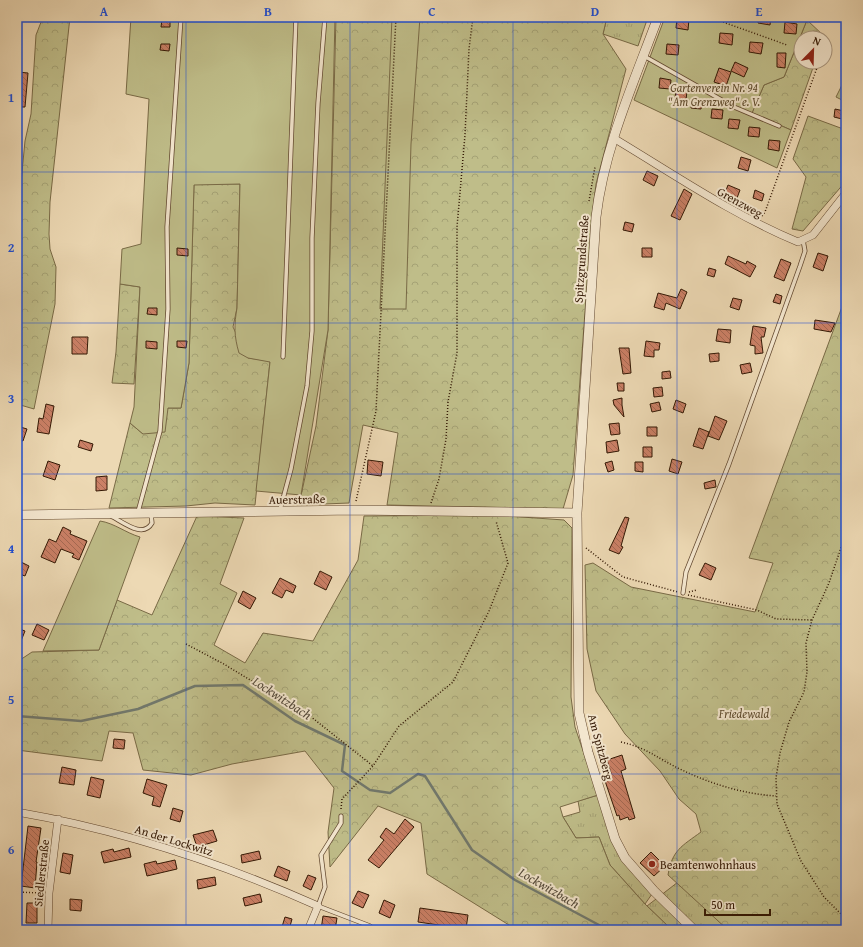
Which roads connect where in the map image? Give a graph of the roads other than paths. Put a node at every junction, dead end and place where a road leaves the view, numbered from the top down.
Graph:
1 (181, 17) edge
2 (296, 17) edge
3 (325, 17) edge
4 (658, 17) edge
5 (644, 56) junction
6 (779, 126) dead end
7 (615, 139) junction
8 (846, 192) edge
9 (803, 240) junction
10 (283, 357) dead end
11 (280, 511) junction
12 (137, 513) junction
13 (151, 513) junction
14 (577, 513) junction
15 (106, 514) junction
16 (17, 515) edge
17 (683, 593) road end
18 (17, 812) edge
19 (341, 816) road end
20 (58, 819) junction
21 (318, 906) junction
22 (370, 926) dead end
23 (48, 930) edge
24 (308, 930) edge
25 (694, 930) edge

1 - 12 lane
2 - 10 lane
3 - 11 lane
4 - 5 street, Spitzgrundstraße
5 - 6 lane
5 - 7 street, Spitzgrundstraße
7 - 9 street, Grenzweg
7 - 14 street, Spitzgrundstraße
8 - 9 street
9 - 17 lane
11 - 13 street, Auerstraße
11 - 14 street, Auerstraße
12 - 13 street, Auerstraße
12 - 15 street, Auerstraße
13 - 15 lane
14 - 25 street, Am Spitzberg
15 - 16 street, Auerstraße
18 - 20 street, An der Lockwitz
19 - 21 lane
20 - 21 street, An der Lockwitz
20 - 23 street, Siedlerstraße
21 - 22 lane
21 - 24 street

